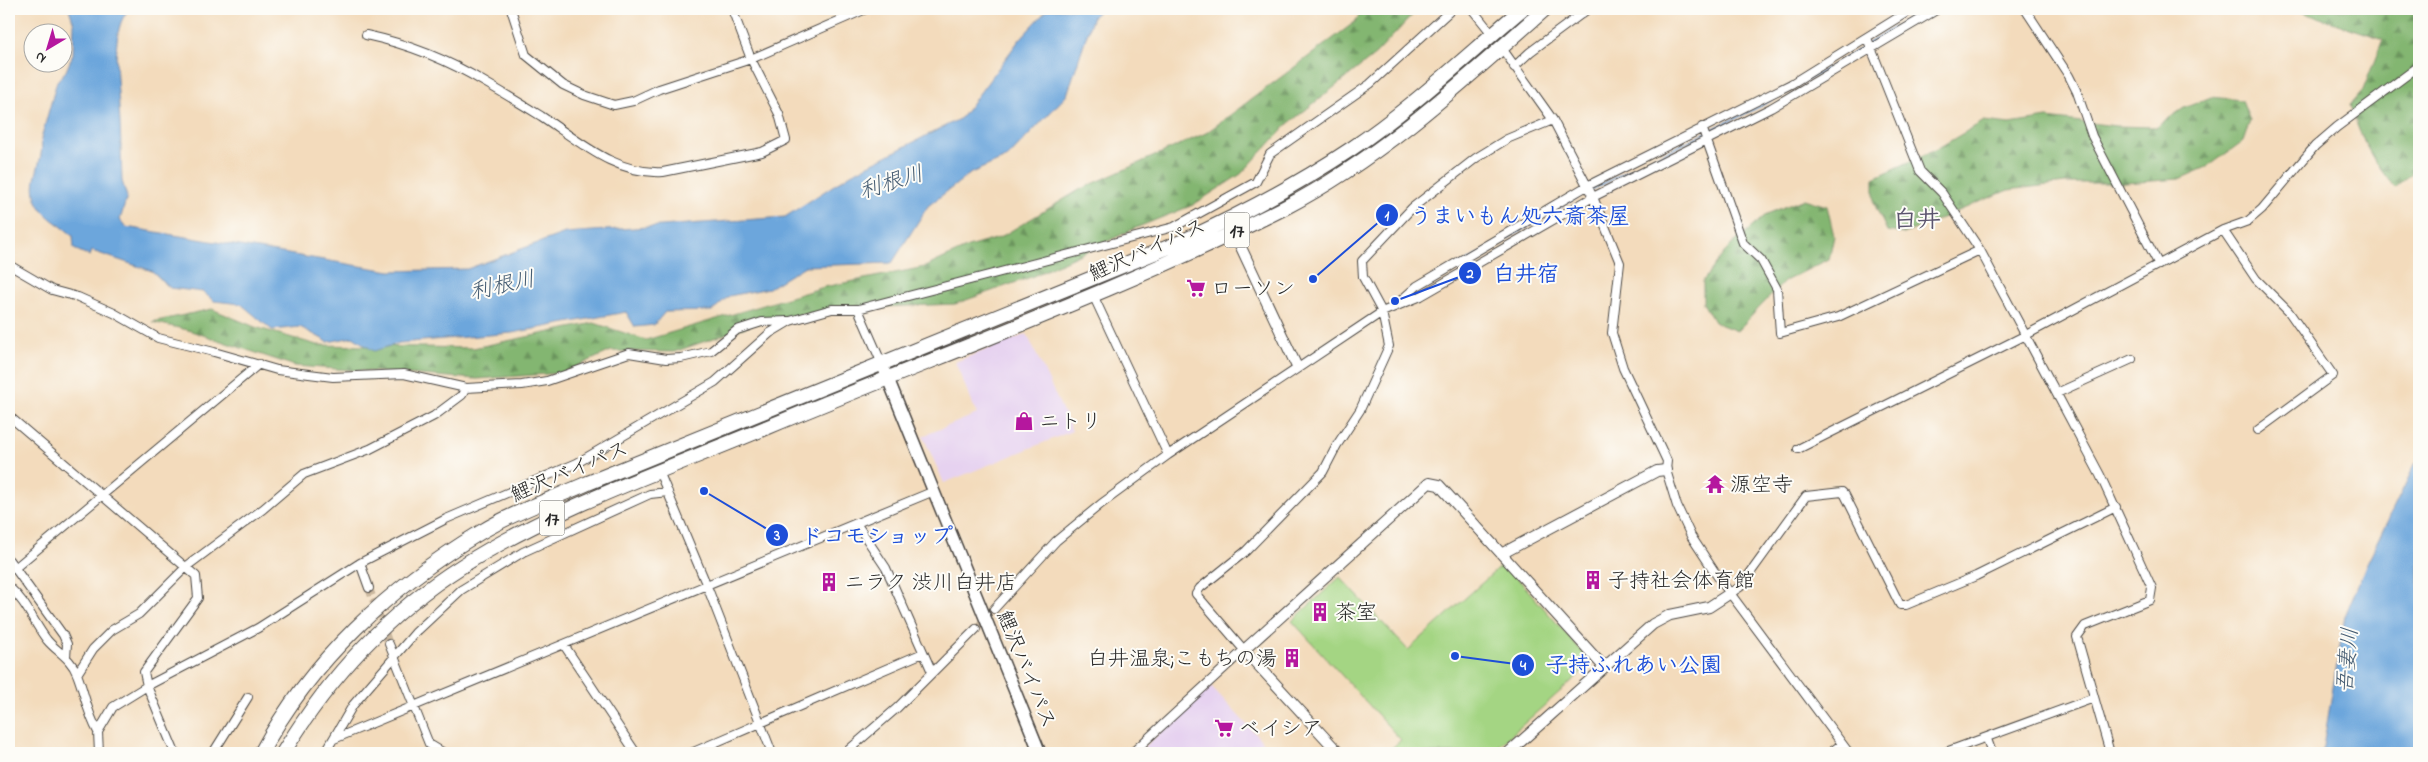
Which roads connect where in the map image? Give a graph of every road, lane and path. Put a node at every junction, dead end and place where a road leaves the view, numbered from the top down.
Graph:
1 (511, 9) edge
2 (732, 9) edge
3 (845, 9) edge
4 (866, 9) edge
5 (1452, 9) edge
6 (1472, 9) edge
7 (1522, 9) edge
8 (1545, 9) edge
9 (1588, 9) edge
10 (1912, 9) edge
11 (1938, 9) edge
12 (2025, 9) edge
13 (849, 17) junction
14 (1492, 34) junction
15 (366, 36) dead end
16 (1869, 43) junction
17 (1501, 48) junction
18 (752, 59) junction
19 (2419, 66) edge
20 (1514, 67) junction
21 (1553, 120) junction
22 (1705, 134) junction
23 (1590, 191) junction
24 (1231, 226) junction
25 (2223, 230) junction
26 (1980, 250) junction
27 (9, 265) edge
28 (2159, 265) junction
29 (1093, 295) junction
30 (1395, 306) junction
31 (858, 309) junction
32 (1382, 312) junction
33 (790, 321) junction
34 (2026, 335) junction
35 (2132, 360) dead end
36 (259, 364) junction
37 (882, 364) junction
38 (1297, 367) junction
39 (887, 378) junction
40 (466, 388) junction
41 (2057, 393) junction
42 (9, 416) edge
43 (2258, 430) dead end
44 (1798, 449) dead end
45 (1168, 455) junction
46 (654, 458) junction
47 (1666, 470) junction
48 (660, 472) junction
49 (934, 491) junction
50 (668, 492) junction
51 (101, 496) junction
52 (2116, 508) junction
53 (856, 523) junction
54 (1503, 553) junction
55 (9, 560) edge
56 (360, 563) junction
57 (187, 566) junction
58 (15, 568) junction
59 (707, 586) junction
60 (9, 588) edge
61 (369, 588) tunnel mouth
62 (1732, 592) junction
63 (994, 609) tunnel mouth
64 (976, 629) tunnel mouth
65 (389, 644) tunnel mouth
66 (564, 645) junction
67 (1244, 650) junction
68 (923, 653) junction
69 (394, 655) junction
70 (66, 657) junction
71 (1604, 667) junction
72 (932, 672) junction
73 (77, 674) junction
74 (147, 686) junction
75 (248, 697) dead end
76 (2094, 698) junction
77 (414, 707) junction
78 (761, 724) junction
79 (98, 732) junction
80 (334, 739) junction
81 (1986, 739) junction
82 (1842, 744) junction
83 (99, 753) edge
84 (175, 753) edge
85 (213, 753) edge
86 (261, 753) edge
87 (283, 753) edge
88 (325, 753) edge
89 (444, 753) edge
90 (636, 753) edge
91 (691, 753) edge
92 (772, 753) edge
93 (845, 753) edge
94 (1040, 753) edge
95 (1132, 753) edge
96 (1339, 753) edge
97 (1508, 753) edge
98 (1830, 753) edge
99 (1849, 753) edge
100 (1943, 753) edge
101 (1992, 753) edge
102 (2110, 753) edge

1 - 18 street
2 - 18 street
3 - 13 street
4 - 13 street
5 - 31 street
6 - 14 street
7 - 14 highway, 鯉沢バイパス / 17
8 - 17 highway, 鯉沢バイパス / 17
9 - 20 street
10 - 16 street
11 - 16 street
12 - 28 street
13 - 18 street
14 - 24 highway, 鯉沢バイパス / 17
15 - 18 street
16 - 22 street
16 - 22 street
16 - 26 street
17 - 20 street
17 - 24 highway, 鯉沢バイパス / 17
19 - 25 street
20 - 21 street
21 - 23 street
21 - 32 street
22 - 23 street
22 - 23 street
22 - 26 street
23 - 30 street
23 - 30 street
23 - 47 street
24 - 29 highway, 鯉沢バイパス / 17
24 - 37 highway, 鯉沢バイパス / 17
24 - 38 street
25 - 28 street
25 - 43 street
26 - 34 street
27 - 36 street
28 - 34 street
29 - 39 highway, 鯉沢バイパス / 17
29 - 45 street
30 - 32 street
31 - 33 street
31 - 37 street
32 - 38 street
32 - 67 street
33 - 40 street
33 - 56 street
34 - 41 street
34 - 44 street
35 - 41 street
36 - 40 street
36 - 51 street
37 - 39 main road, 鯉沢バイパス
37 - 46 highway, 鯉沢バイパス / 17
38 - 45 street
39 - 48 highway, 鯉沢バイパス / 17
39 - 49 main road, 鯉沢バイパス
40 - 57 street
41 - 52 street
42 - 51 street
45 - 63 street
46 - 48 street
46 - 86 highway, 鯉沢バイパス / 17
47 - 54 street
47 - 62 street
48 - 50 street
48 - 87 highway, 鯉沢バイパス / 17
49 - 53 street
49 - 94 main road, 鯉沢バイパス
50 - 59 street
50 - 69 street
51 - 57 street
51 - 58 street
52 - 62 street
52 - 76 street
53 - 59 street
53 - 68 street
54 - 67 street
54 - 71 street
55 - 58 street
56 - 61 street
56 - 74 street
57 - 73 street
57 - 74 street
58 - 70 street
59 - 66 street
59 - 78 street
60 - 70 street
62 - 71 street
62 - 82 street
64 - 72 street
65 - 69 street
66 - 77 street
66 - 90 street
67 - 95 street
67 - 96 street
68 - 72 street
68 - 78 street
69 - 77 street
69 - 80 street
70 - 73 street
71 - 97 street
72 - 93 street
73 - 79 street
74 - 79 street
74 - 84 street
75 - 85 street
76 - 81 street
76 - 102 street
77 - 80 street
77 - 89 street
78 - 91 street
78 - 92 street
79 - 83 street
80 - 88 street
81 - 100 street
81 - 101 street
82 - 98 street
82 - 99 street

